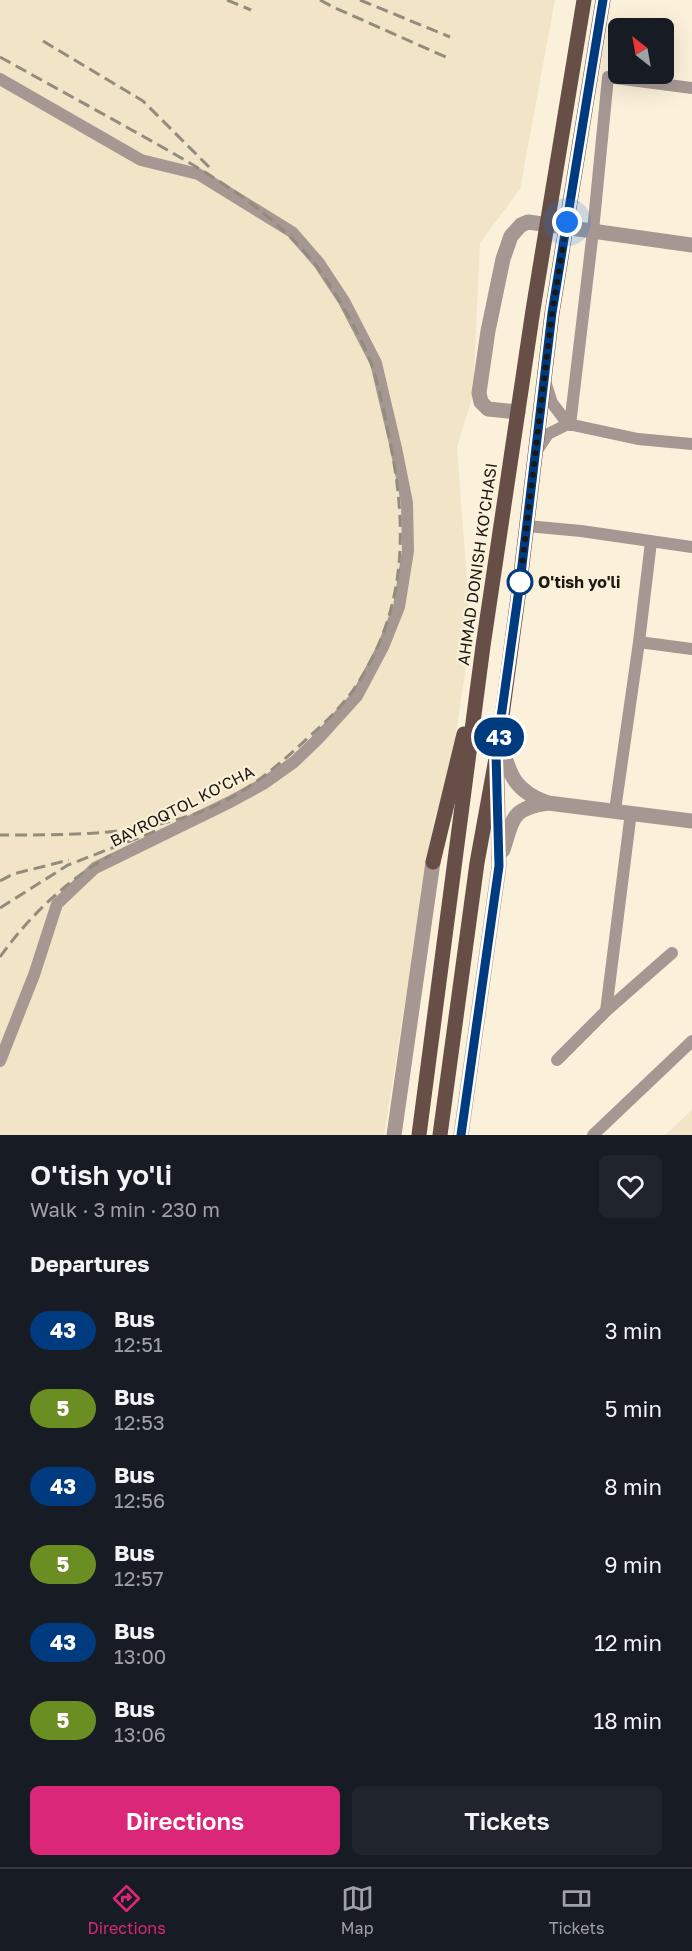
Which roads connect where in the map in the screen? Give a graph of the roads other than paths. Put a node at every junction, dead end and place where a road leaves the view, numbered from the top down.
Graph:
1 (584, 0) edge
2 (603, 0) edge
3 (0, 79) edge
4 (692, 88) edge
5 (593, 231) junction
6 (692, 245) edge
7 (544, 380) junction
8 (518, 412) junction
9 (569, 425) junction
10 (692, 444) edge
11 (536, 453) junction
12 (527, 526) junction
13 (651, 542) junction
14 (692, 547) edge
15 (639, 642) junction
16 (483, 646) junction
17 (692, 649) edge
18 (498, 745) junction
19 (548, 803) junction
20 (615, 810) junction
21 (631, 812) junction
22 (692, 821) edge
23 (432, 862) joint
24 (499, 866) junction
25 (672, 953) dead end
26 (606, 1011) junction
27 (692, 1041) edge
28 (557, 1060) dead end
29 (0, 1061) edge
30 (394, 1135) edge
31 (419, 1135) edge
32 (440, 1135) edge
33 (462, 1135) edge
34 (592, 1135) edge

1 - 8 main road, AHMAD DONISH KO'CHASI
2 - 7 main road
3 - 29 street, BAYROQTOL KO'CHA
4 - 5 street
5 - 6 street
5 - 8 street
5 - 9 street
7 - 9 street
7 - 11 main road
8 - 16 main road, AHMAD DONISH KO'CHASI
9 - 10 street
9 - 11 street
11 - 12 main road
12 - 13 street
12 - 18 main road
13 - 14 street
13 - 15 street
15 - 17 street
15 - 20 street
16 - 23 main road
16 - 31 main road, AHMAD DONISH KO'CHASI
18 - 19 street
18 - 24 street
18 - 32 main road
19 - 20 street
19 - 24 street
20 - 21 street
21 - 22 street
21 - 26 street
23 - 30 street
24 - 33 street
25 - 26 street
26 - 28 street
27 - 34 street

